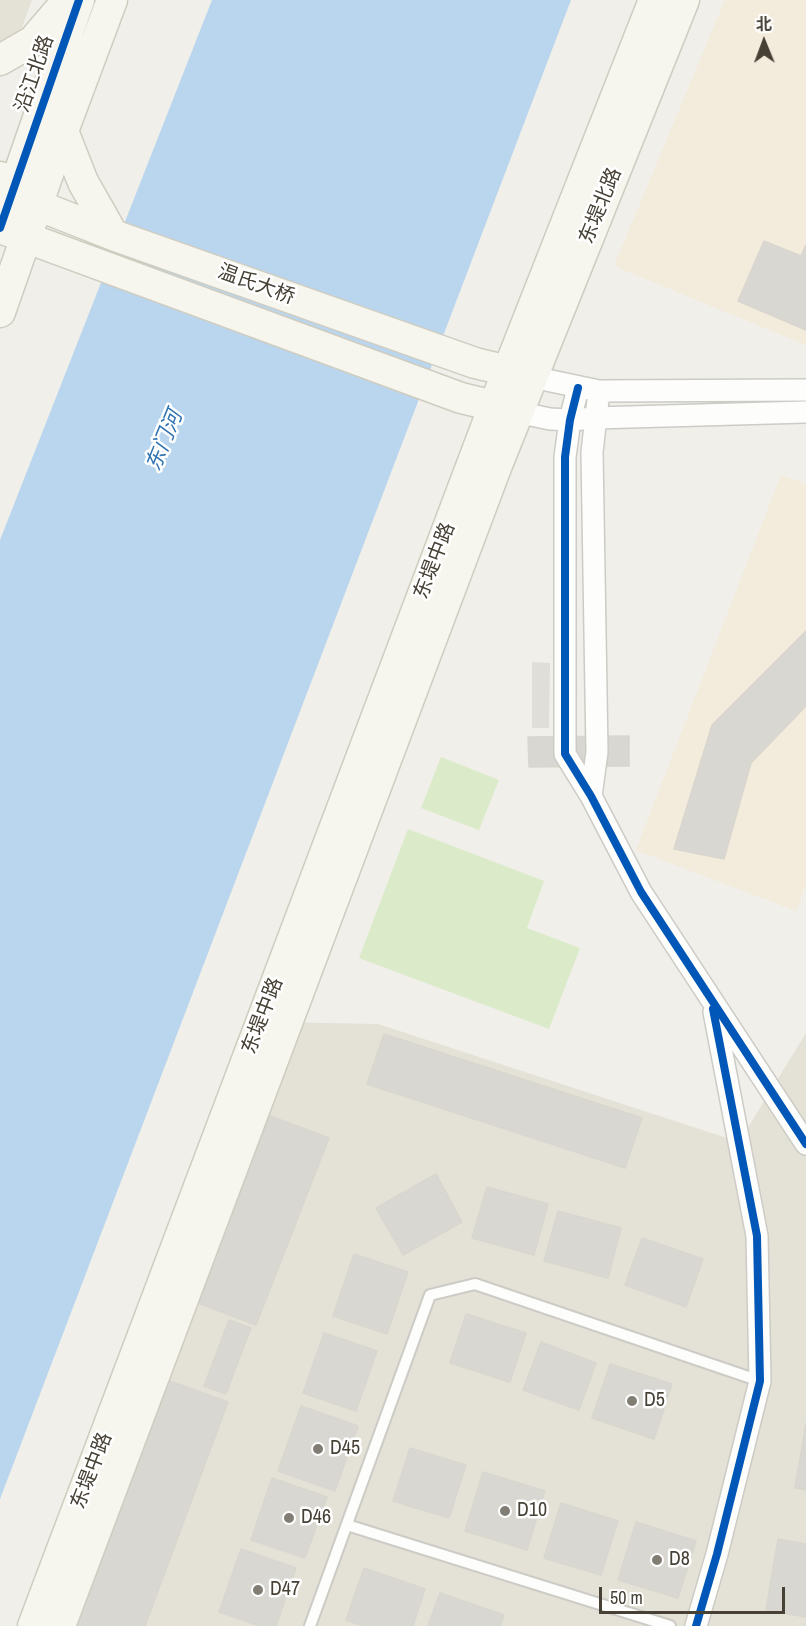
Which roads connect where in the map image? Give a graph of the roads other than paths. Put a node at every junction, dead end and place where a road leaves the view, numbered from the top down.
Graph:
1 (68, 0) edge
2 (79, 0) edge
3 (112, 0) edge
4 (654, 0) edge
5 (684, 0) edge
6 (0, 60) edge
7 (63, 131) junction
8 (7, 180) edge
9 (37, 205) junction
10 (9, 231) edge
11 (113, 235) junction
12 (0, 312) edge
13 (520, 374) junction
14 (578, 388) junction
15 (806, 390) edge
16 (599, 392) junction
17 (506, 409) junction
18 (806, 412) edge
19 (595, 418) junction
20 (570, 420) junction
21 (591, 796) junction
22 (711, 1000) junction
23 (806, 1144) edge
24 (760, 1381) junction
25 (347, 1525) junction
26 (33, 1626) edge
27 (60, 1626) edge
28 (310, 1626) edge
29 (670, 1626) edge
30 (696, 1626) edge

1 - 6 main road
2 - 8 main road, 沿江北路
3 - 7 main road, 沿江北路
4 - 13 main road, 东堤北路
5 - 13 main road, 东堤北路
7 - 9 main road, 沿江北路
7 - 11 main road
8 - 9 main road
8 - 10 main road, 沿江北路
9 - 10 main road, 沿江北路
9 - 11 main road, 温氏大桥
10 - 12 main road, 沿江北路
10 - 17 main road, 温氏大桥
11 - 13 main road, 温氏大桥
13 - 14 street
13 - 17 main road, 东堤北路
14 - 16 street
14 - 20 street
15 - 16 street
16 - 19 street
17 - 20 street
17 - 26 main road, 东堤中路
17 - 27 main road, 东堤中路
18 - 19 street
19 - 20 street
19 - 21 street
20 - 21 street
21 - 22 street
22 - 23 street
22 - 24 street
24 - 25 lane
24 - 30 street
25 - 28 lane
25 - 29 lane

